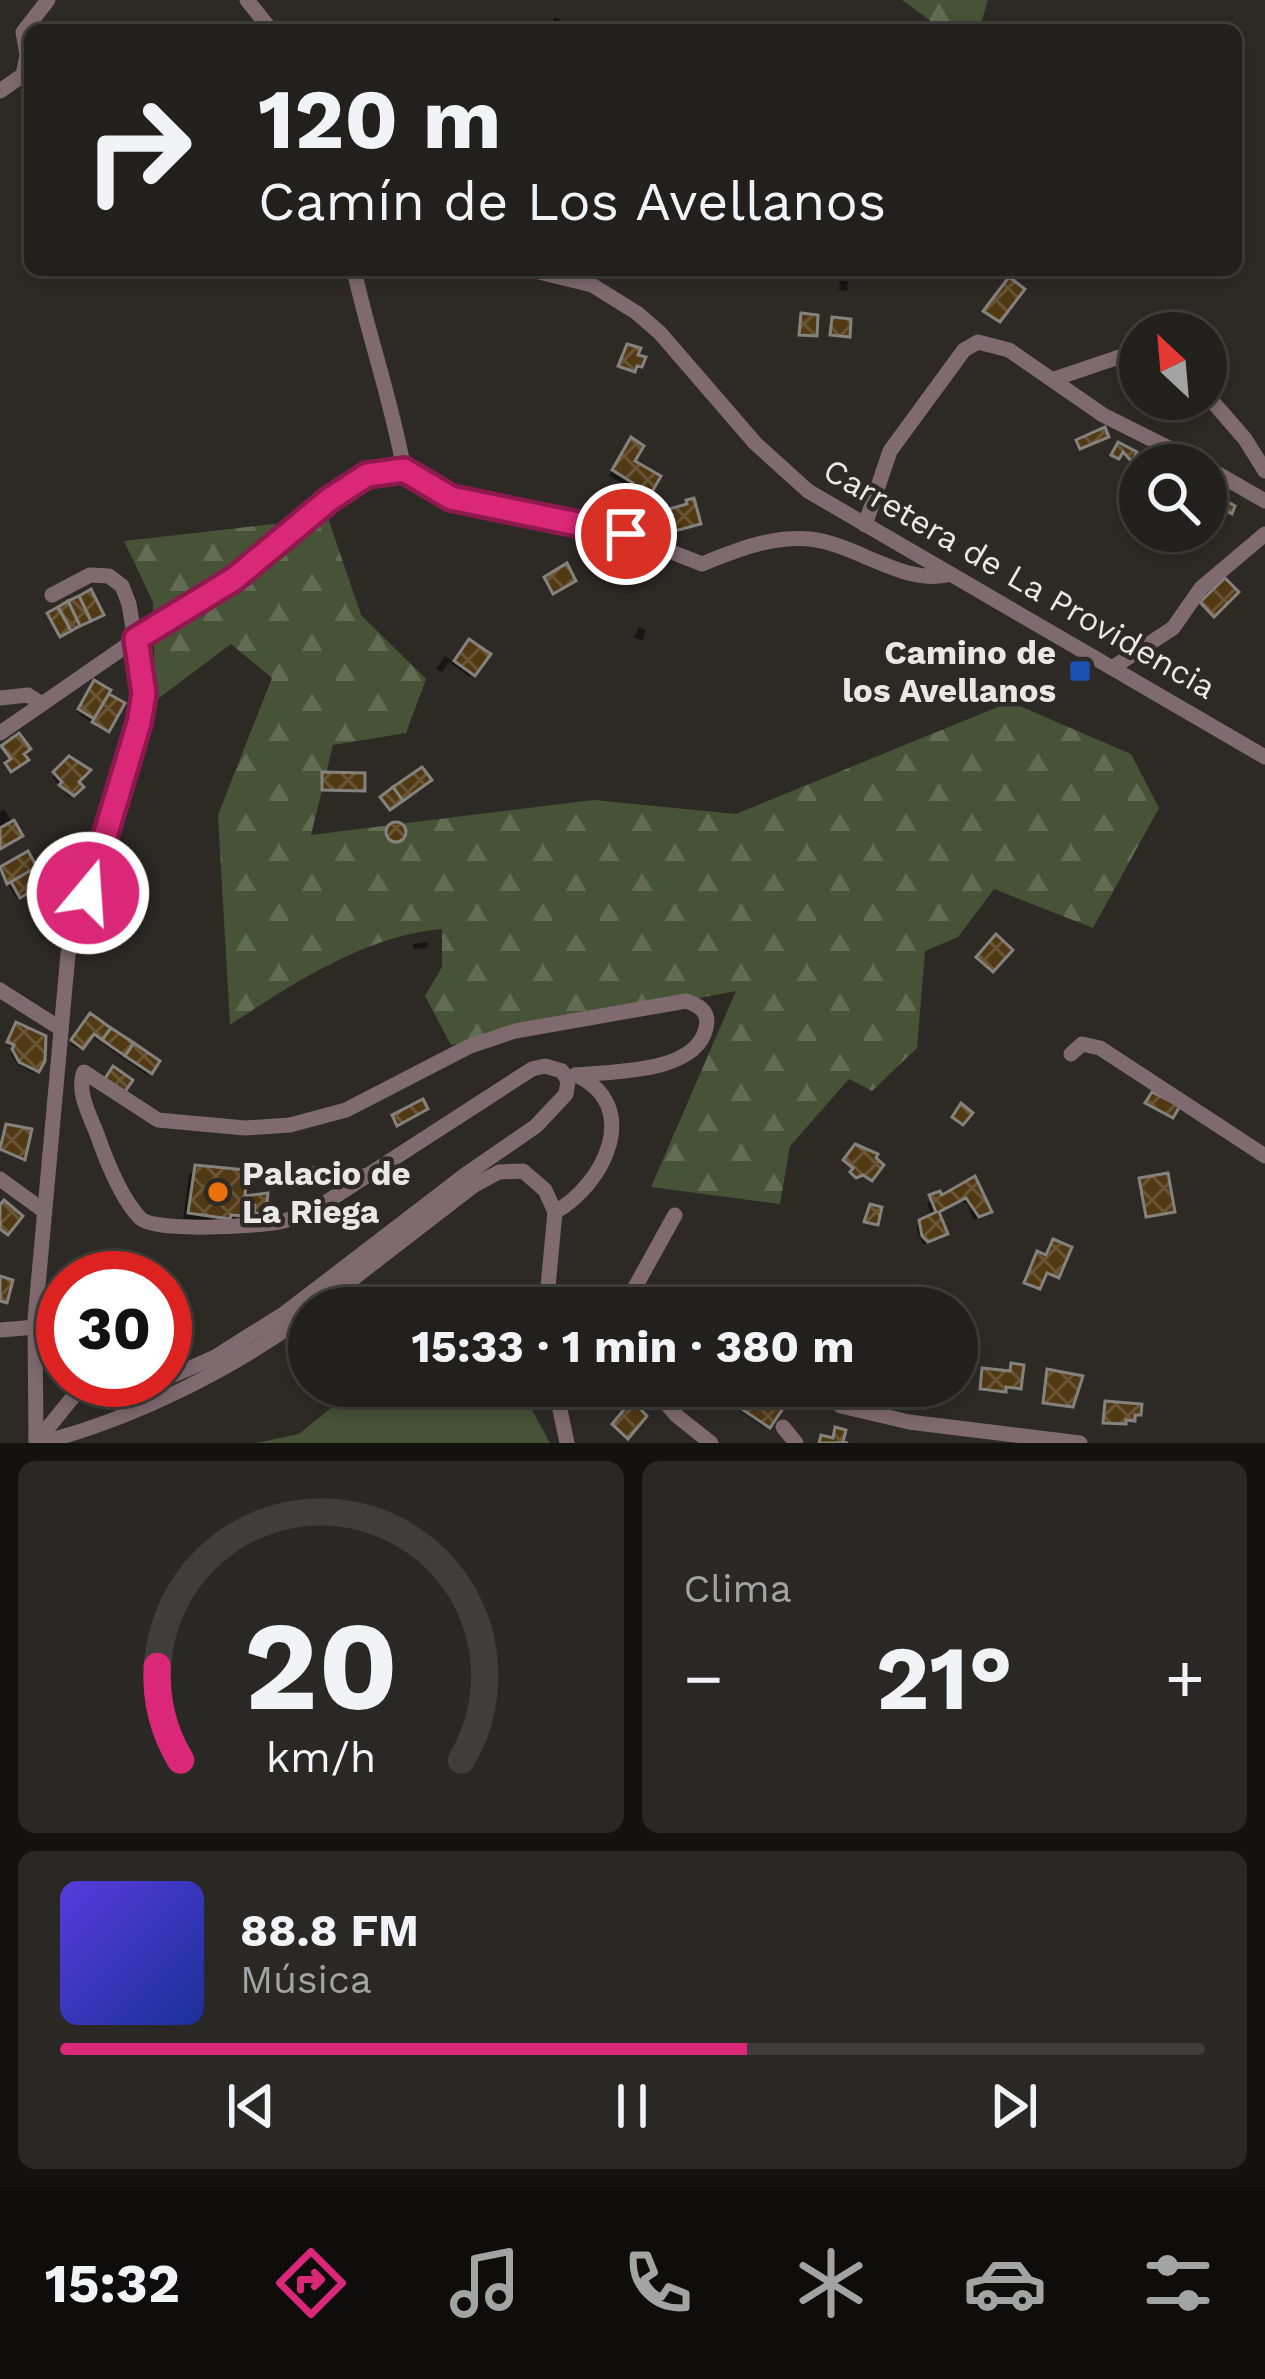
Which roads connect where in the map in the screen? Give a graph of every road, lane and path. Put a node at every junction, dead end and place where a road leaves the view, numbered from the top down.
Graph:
1 (48, 0) edge
2 (247, 0) edge
3 (28, 24) edge
4 (266, 24) edge
5 (24, 67) edge
6 (0, 91) edge
7 (355, 276) edge
8 (555, 276) edge
9 (1119, 357) edge
10 (1054, 379) junction
11 (1227, 418) edge
12 (1160, 444) edge
13 (404, 470) junction
14 (1265, 471) edge
15 (1227, 479) edge
16 (1265, 501) edge
17 (865, 525) junction
18 (1265, 534) edge
19 (951, 574) junction
20 (52, 595) dead end
21 (136, 639) junction
22 (1112, 668) junction
23 (0, 698) edge
24 (42, 704) junction
25 (0, 733) edge
26 (1265, 757) edge
27 (0, 990) edge
28 (61, 1029) junction
29 (1070, 1054) dead end
30 (570, 1076) junction
31 (1265, 1156) edge
32 (269, 1172) dead end
33 (370, 1176) junction
34 (0, 1179) edge
35 (44, 1211) junction
36 (555, 1212) junction
37 (676, 1215) dead end
38 (342, 1287) edge
39 (548, 1287) edge
40 (635, 1287) edge
41 (35, 1327) junction
42 (288, 1328) edge
43 (0, 1330) edge
44 (192, 1367) edge
45 (65, 1407) edge
46 (559, 1407) edge
47 (669, 1407) edge
48 (846, 1407) edge
49 (783, 1426) dead end
50 (40, 1441) edge
51 (567, 1443) edge
52 (711, 1443) edge
53 (796, 1443) edge
54 (1080, 1443) edge

1 - 3 street
2 - 4 street
5 - 6 street
7 - 13 street
8 - 17 street, Carretera de La Providencia
9 - 10 street
10 - 12 street
10 - 17 street
11 - 14 street
13 - 19 street
13 - 21 street
15 - 16 street
17 - 19 street, Carretera de La Providencia
18 - 22 street
19 - 22 street, Carretera de La Providencia
20 - 21 street
21 - 24 street
21 - 28 street
22 - 26 street, Carretera de La Providencia
23 - 24 street
24 - 25 street
27 - 28 street
28 - 35 street
29 - 31 street
30 - 33 street
30 - 33 street
30 - 36 street
30 - 44 street
32 - 33 street
34 - 35 street
35 - 41 street
36 - 38 street
36 - 39 street
37 - 40 street
41 - 43 street
41 - 50 street
42 - 50 street
45 - 50 street
46 - 51 street
47 - 52 street
48 - 54 street
49 - 53 street

